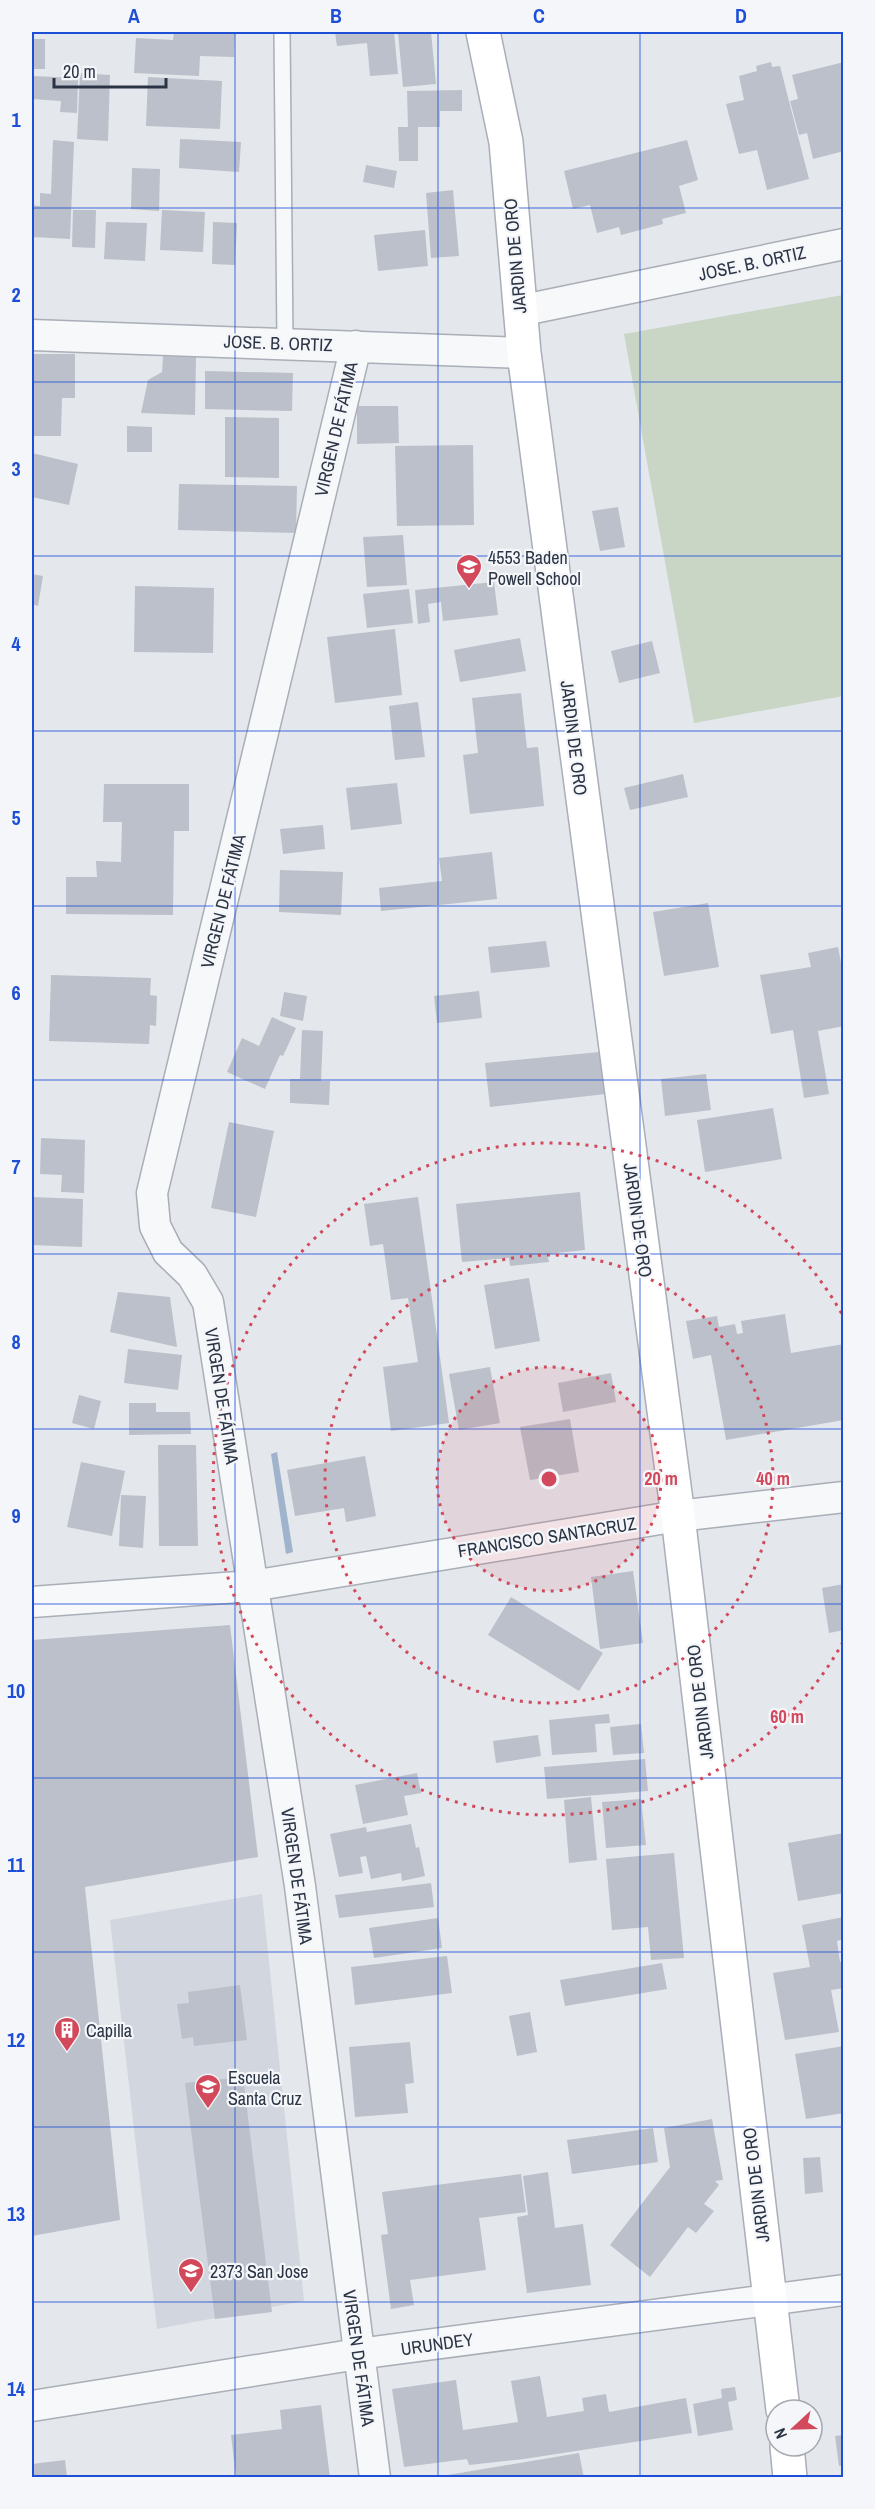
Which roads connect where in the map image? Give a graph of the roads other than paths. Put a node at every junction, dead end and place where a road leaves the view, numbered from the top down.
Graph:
1 (282, 32) edge
2 (483, 32) edge
3 (843, 244) edge
4 (519, 311) junction
5 (32, 335) edge
6 (285, 342) junction
7 (356, 346) junction
8 (524, 353) junction
9 (843, 1497) edge
10 (678, 1516) junction
11 (252, 1586) junction
12 (32, 1602) edge
13 (843, 2290) edge
14 (770, 2298) junction
15 (358, 2354) junction
16 (782, 2398) edge
17 (32, 2406) edge
18 (788, 2458) edge
19 (375, 2478) edge
20 (790, 2478) edge

1 - 6 lane
2 - 4 street, JARDIN DE ORO
3 - 4 street, JOSE. B. ORTIZ
4 - 8 street, JARDIN DE ORO
5 - 6 street, JOSE. B. ORTIZ
6 - 7 street, JOSE. B. ORTIZ
7 - 8 street, JOSE. B. ORTIZ
7 - 11 street, VIRGEN DE FÁTIMA
8 - 10 street, JARDIN DE ORO
9 - 10 street, FRANCISCO SANTACRUZ
10 - 11 street, FRANCISCO SANTACRUZ
10 - 14 street, JARDIN DE ORO
11 - 12 street, FRANCISCO SANTACRUZ
11 - 15 street, VIRGEN DE FÁTIMA
13 - 14 street, URUNDEY
14 - 15 street, URUNDEY
14 - 16 street, JARDIN DE ORO
15 - 17 street, URUNDEY
15 - 19 street, VIRGEN DE FÁTIMA
18 - 20 street

